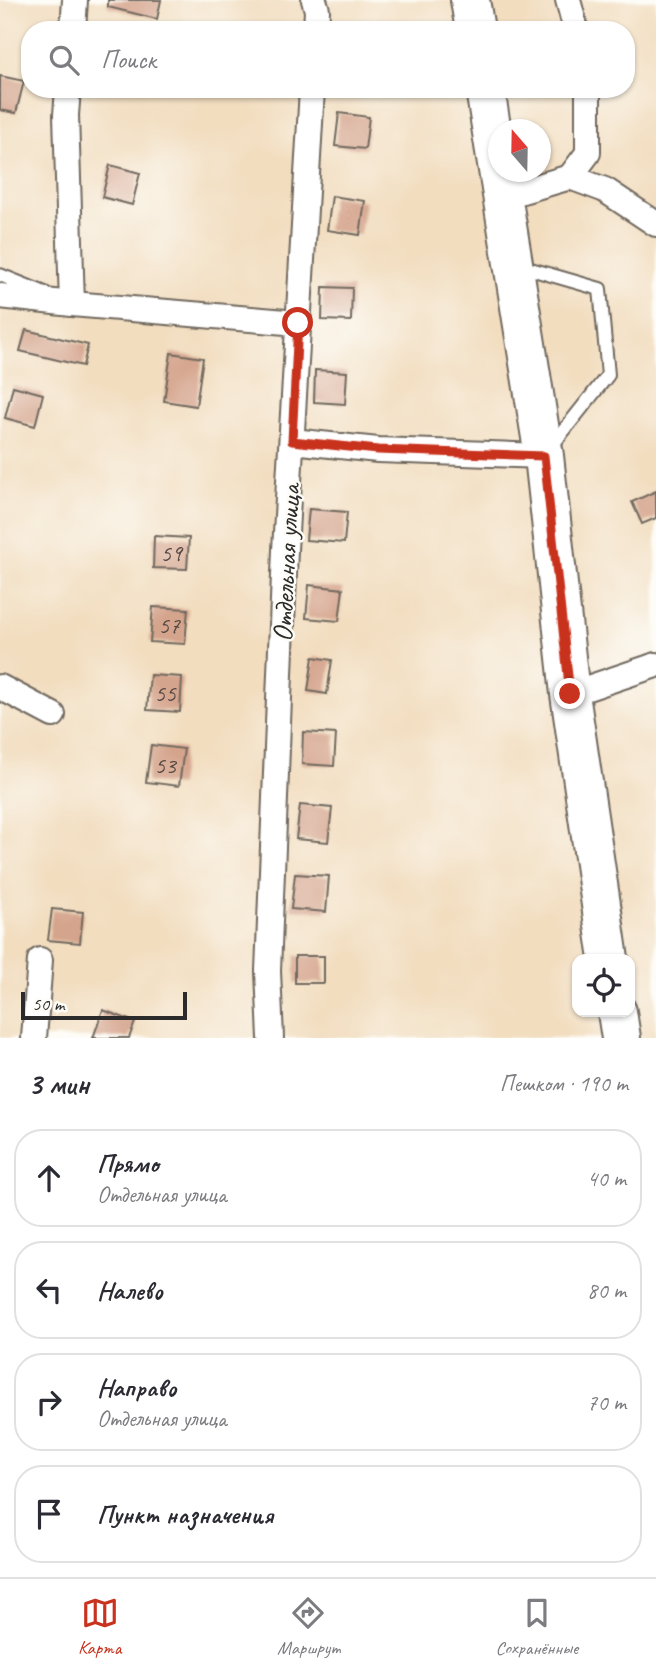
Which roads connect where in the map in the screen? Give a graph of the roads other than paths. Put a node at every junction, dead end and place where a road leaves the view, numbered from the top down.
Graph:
1 (75, 0) edge
2 (314, 0) edge
3 (471, 0) edge
4 (568, 0) edge
5 (74, 21) edge
6 (316, 21) edge
7 (474, 21) edge
8 (574, 21) edge
9 (67, 98) edge
10 (312, 98) edge
11 (486, 98) edge
12 (588, 98) edge
13 (570, 177) junction
14 (502, 197) junction
15 (656, 223) edge
16 (513, 264) junction
17 (0, 275) edge
18 (0, 296) edge
19 (72, 304) junction
20 (298, 323) junction
21 (292, 441) junction
22 (544, 456) junction
23 (656, 665) edge
24 (0, 687) edge
25 (570, 694) junction
26 (53, 715) dead end
27 (608, 954) edge
28 (40, 960) dead end
29 (618, 1017) edge
30 (34, 1038) edge
31 (271, 1038) edge
32 (621, 1038) edge

1 - 5 street
2 - 6 street
3 - 7 main road
4 - 8 street
9 - 19 street
10 - 20 street, Отдельная улица
11 - 14 main road
12 - 13 street
13 - 14 street
13 - 15 street
14 - 16 main road
16 - 22 main road
16 - 22 lane
17 - 19 lane
18 - 19 street
19 - 20 street
20 - 21 street, Отдельная улица
21 - 22 street
21 - 31 street, Отдельная улица
22 - 25 main road
23 - 25 street
24 - 26 street
25 - 27 main road
28 - 30 street
29 - 32 main road

